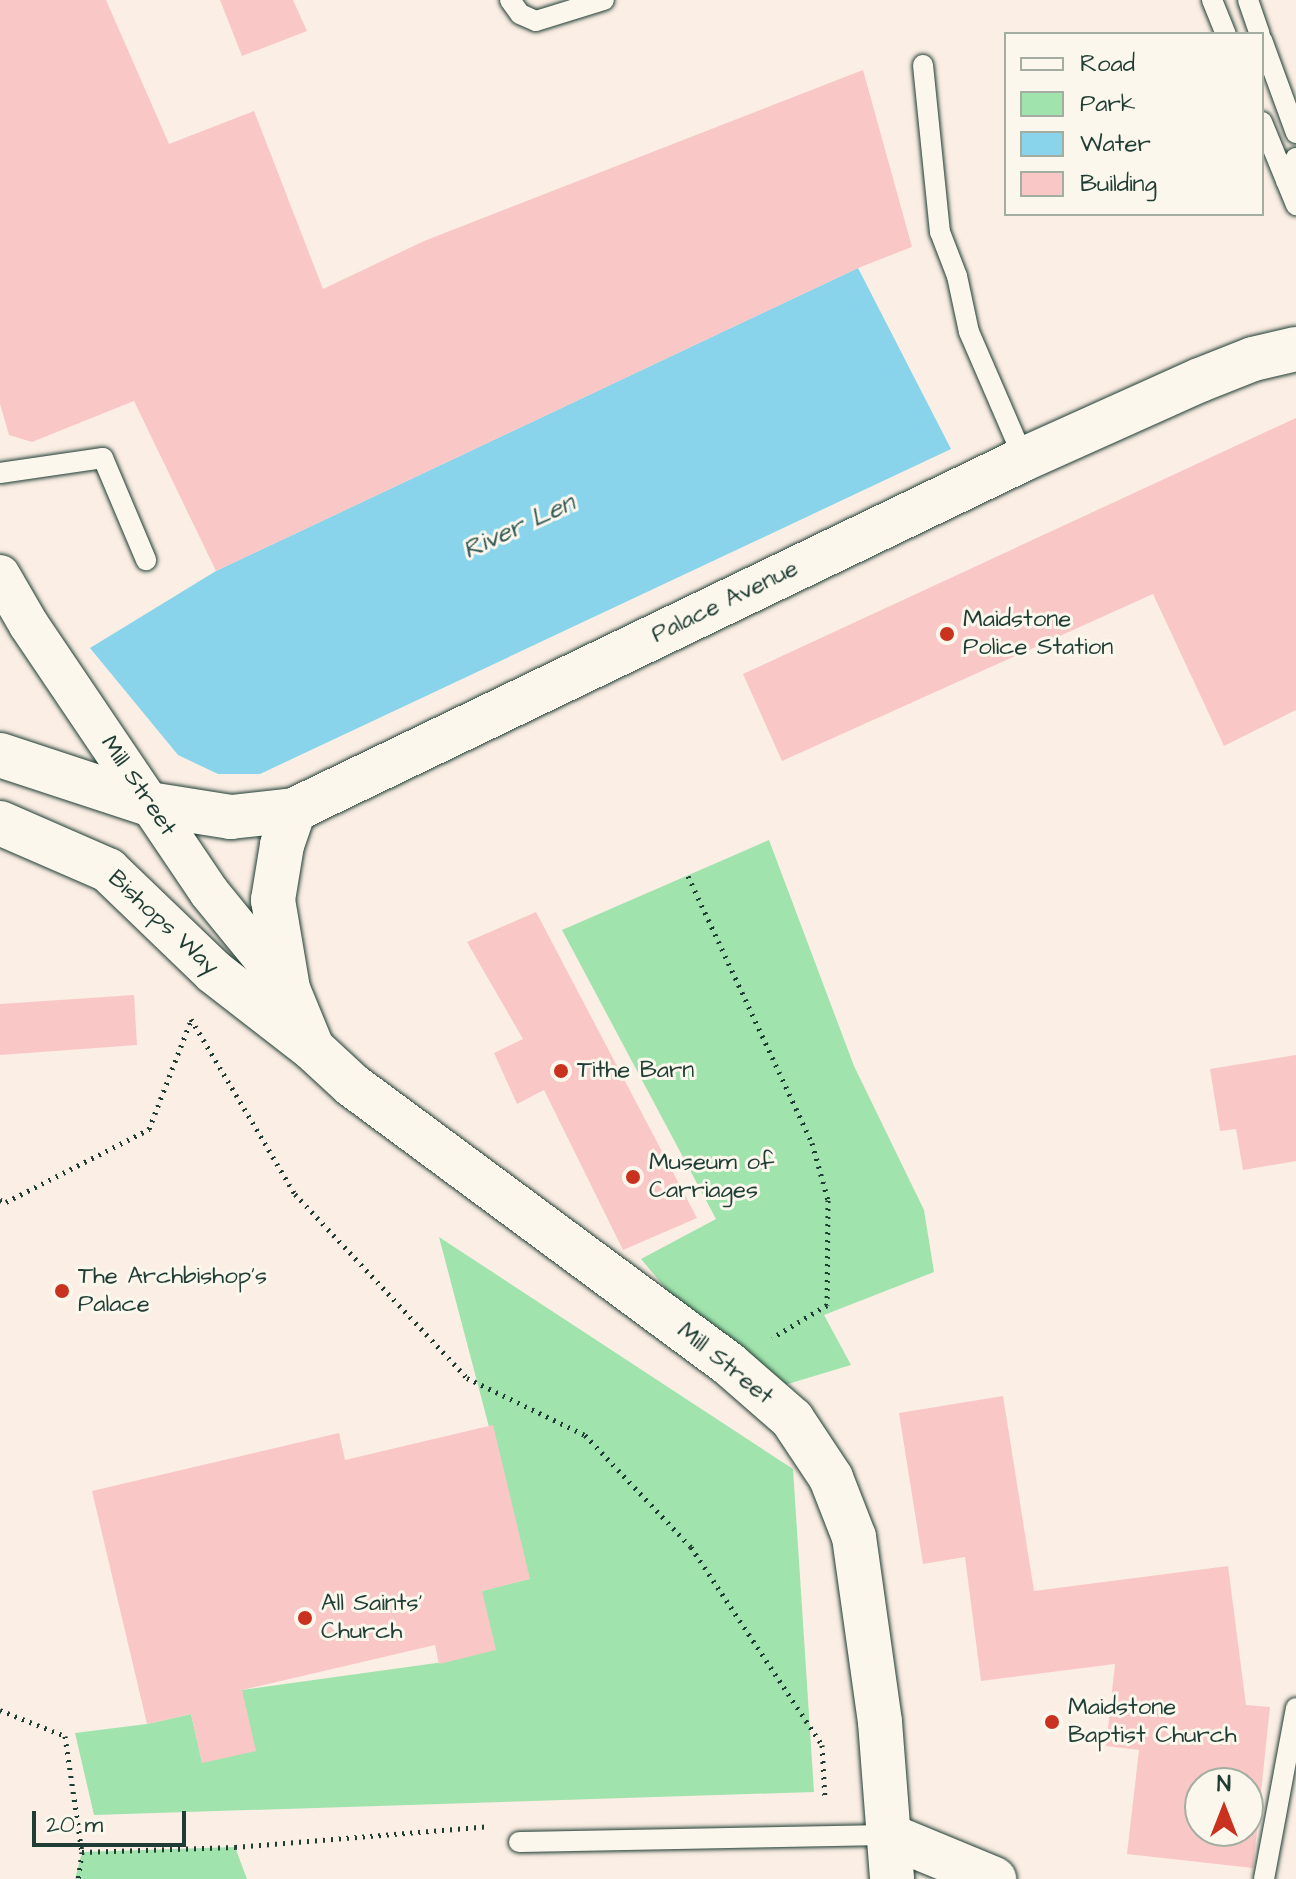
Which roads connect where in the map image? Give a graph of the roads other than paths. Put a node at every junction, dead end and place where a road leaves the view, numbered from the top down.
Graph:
1 (510, 0) edge
2 (604, 0) edge
3 (1212, 0) edge
4 (1248, 0) edge
5 (1225, 32) edge
6 (1259, 32) edge
7 (1264, 45) edge
8 (923, 65) dead end
9 (1264, 127) edge
10 (1296, 133) edge
11 (1296, 158) edge
12 (1286, 181) junction
13 (1296, 205) edge
14 (1296, 349) edge
15 (1024, 459) junction
16 (0, 473) edge
17 (146, 560) dead end
18 (0, 575) edge
19 (0, 755) edge
20 (149, 804) junction
21 (294, 810) junction
22 (0, 823) edge
23 (288, 989) junction
24 (312, 1048) junction
25 (1296, 1708) edge
26 (888, 1835) junction
27 (528, 1842) road end
28 (892, 1879) edge
29 (994, 1879) edge
30 (1264, 1879) edge

1 - 2 lane
3 - 5 lane
4 - 6 lane
7 - 10 lane
8 - 15 lane
9 - 12 lane
11 - 12 lane
12 - 13 lane
14 - 15 highway, Palace Avenue
15 - 21 highway, Palace Avenue
16 - 17 lane
18 - 20 street, Mill Street
19 - 20 highway
20 - 21 highway, Palace Avenue
20 - 23 street, Mill Street
21 - 23 highway
22 - 24 highway, Bishops Way
23 - 24 highway
24 - 26 highway, Mill Street
25 - 30 lane
26 - 27 lane
26 - 28 highway, Mill Street
26 - 29 highway

